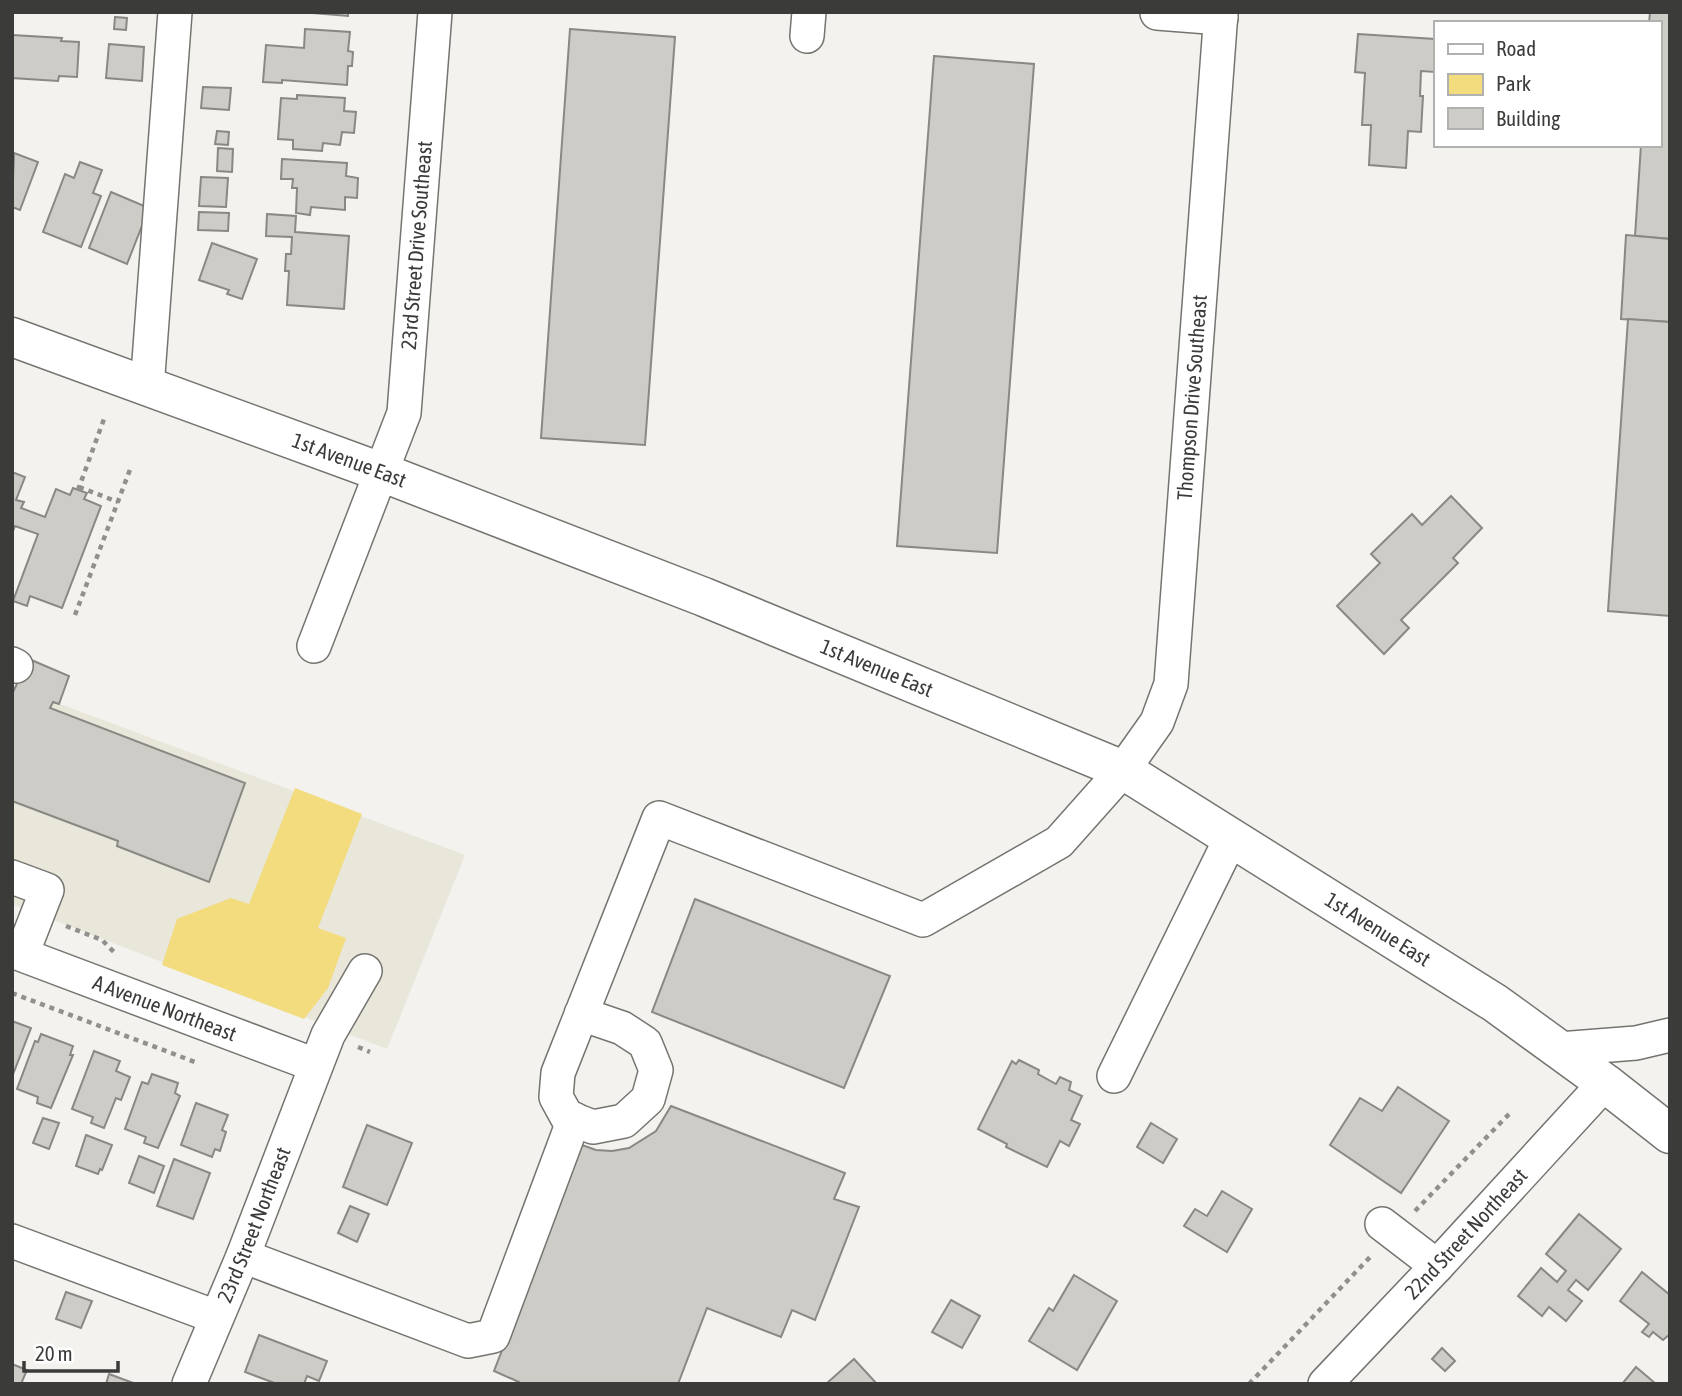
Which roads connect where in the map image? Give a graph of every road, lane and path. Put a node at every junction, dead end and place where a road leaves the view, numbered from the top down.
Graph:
1 (175, 12) edge
2 (435, 12) edge
3 (1157, 13) edge
4 (1221, 15) edge
5 (12, 337) edge
6 (148, 387) junction
7 (104, 419) dead end
8 (131, 467) dead end
9 (380, 472) junction
10 (118, 502) junction
11 (75, 614) dead end
12 (314, 646) dead end
13 (1123, 771) junction
14 (1231, 838) junction
15 (12, 877) edge
16 (37, 916) junction
17 (17, 953) edge
18 (125, 957) dead end
19 (365, 971) dead end
20 (12, 993) edge
21 (581, 1014) junction
22 (1670, 1035) edge
23 (1559, 1049) junction
24 (321, 1050) junction
25 (370, 1052) dead end
26 (195, 1062) dead end
27 (1114, 1076) dead end
28 (1605, 1083) junction
29 (574, 1119) junction
30 (1670, 1134) edge
31 (1382, 1224) dead end
32 (12, 1241) edge
33 (243, 1256) junction
34 (1437, 1266) junction
35 (216, 1317) junction
36 (189, 1384) edge
37 (1325, 1384) edge

1 - 6 street
2 - 9 street, 23rd Street Drive Southeast
3 - 4 street
4 - 13 street, Thompson Drive Southeast
5 - 6 main road, 1st Avenue East
6 - 9 main road, 1st Avenue East
7 - 10 path
8 - 10 path
9 - 12 street, 23rd Street Drive Southeast
9 - 13 main road, 1st Avenue East
10 - 11 path
13 - 14 main road, 1st Avenue East
13 - 21 street, Thompson Drive Southeast
14 - 23 main road, 1st Avenue East
14 - 27 street
15 - 16 street
16 - 17 street
16 - 18 path
17 - 24 street, A Avenue Northeast
19 - 24 street, 23rd Street Northeast
20 - 26 path
21 - 29 street
21 - 29 street
22 - 23 street
23 - 28 main road, 1st Avenue East
24 - 25 path
24 - 33 street, 23rd Street Northeast
28 - 30 main road, 1st Avenue East
28 - 34 street, 22nd Street Northeast
29 - 33 street
31 - 34 street
32 - 35 street
33 - 35 street, 23rd Street Northeast
34 - 37 street, 22nd Street Northeast
35 - 36 street, 23rd Street Northeast

